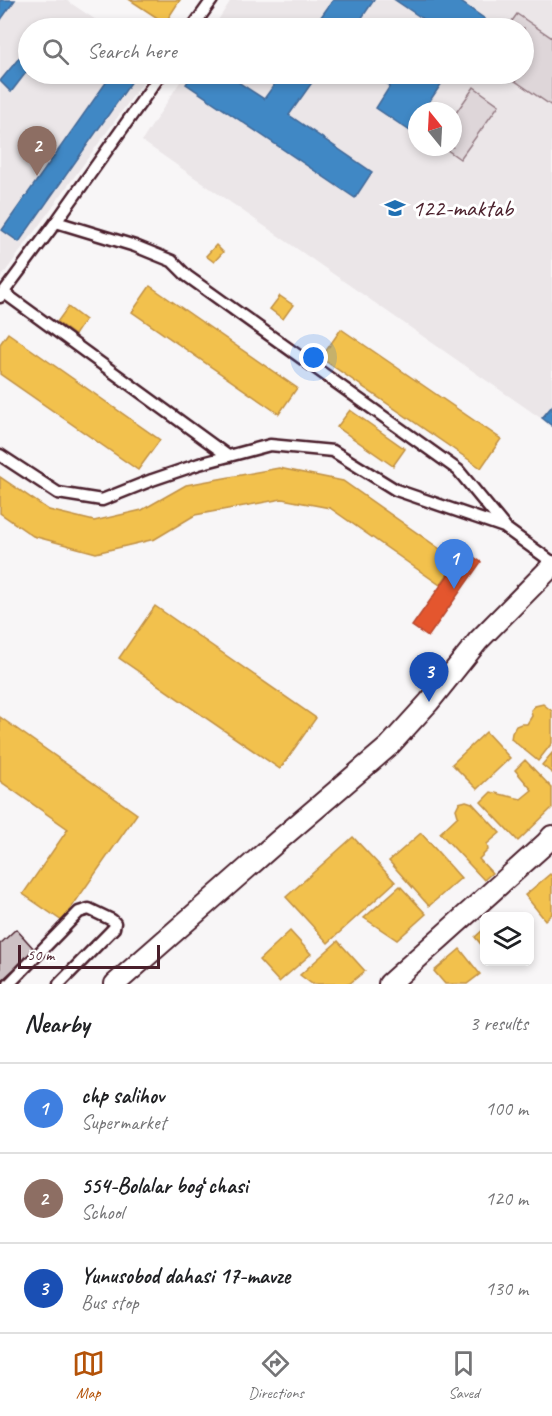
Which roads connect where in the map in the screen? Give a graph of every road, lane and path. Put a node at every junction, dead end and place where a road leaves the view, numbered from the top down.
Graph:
1 (212, 0) edge
2 (199, 18) edge
3 (154, 84) edge
4 (56, 222) junction
5 (2, 295) edge
6 (0, 455) edge
7 (228, 456) junction
8 (504, 527) junction
9 (552, 564) edge
10 (552, 836) edge
11 (9, 984) edge
12 (58, 984) edge
13 (115, 984) edge
14 (389, 984) edge

1 - 2 lane
3 - 4 lane
4 - 5 lane
4 - 8 lane
5 - 7 lane
6 - 7 lane
7 - 8 lane
8 - 9 lane
9 - 13 street
10 - 14 street
11 - 12 lane

